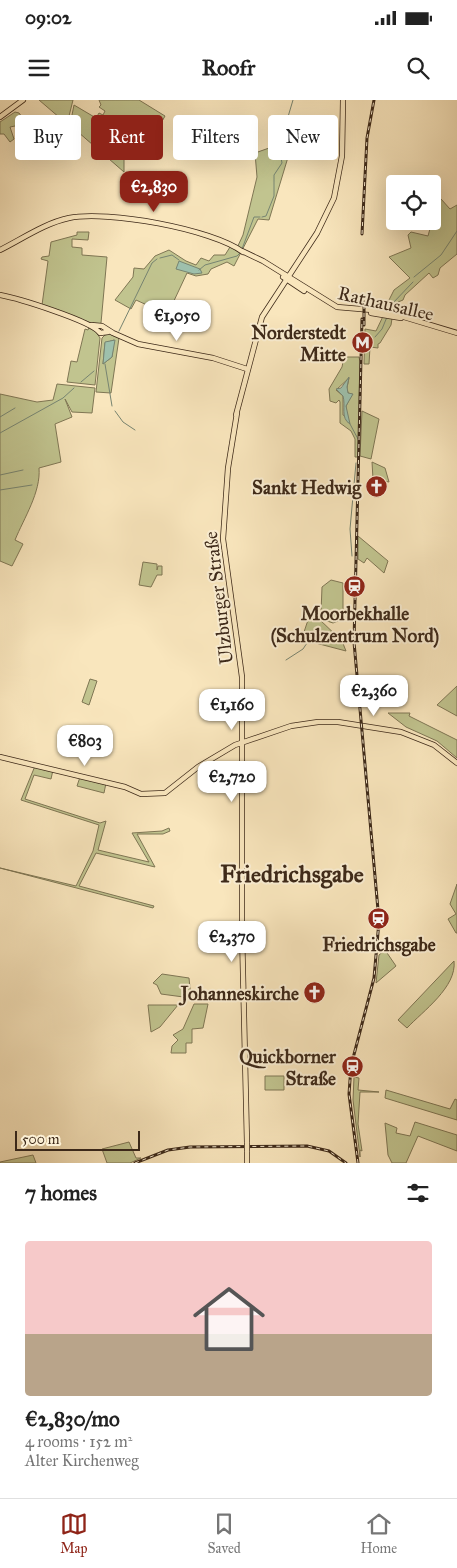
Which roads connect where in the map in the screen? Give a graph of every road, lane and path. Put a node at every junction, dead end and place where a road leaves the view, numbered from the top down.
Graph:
1 (23, 100) edge
2 (343, 100) edge
3 (0, 117) edge
4 (0, 250) edge
5 (286, 278) junction
6 (0, 295) edge
7 (457, 334) edge
8 (246, 371) junction
9 (242, 743) junction
10 (0, 757) edge
11 (457, 764) edge
12 (247, 1163) edge

1 - 3 main road
2 - 5 main road, Ulzburger Straße
4 - 5 main road, Rathausallee
5 - 7 main road, Rathausallee
5 - 8 main road, Ulzburger Straße
6 - 8 main road
8 - 9 main road, Ulzburger Straße
9 - 10 main road
9 - 11 main road
9 - 12 main road, Ulzburger Straße, bridge

